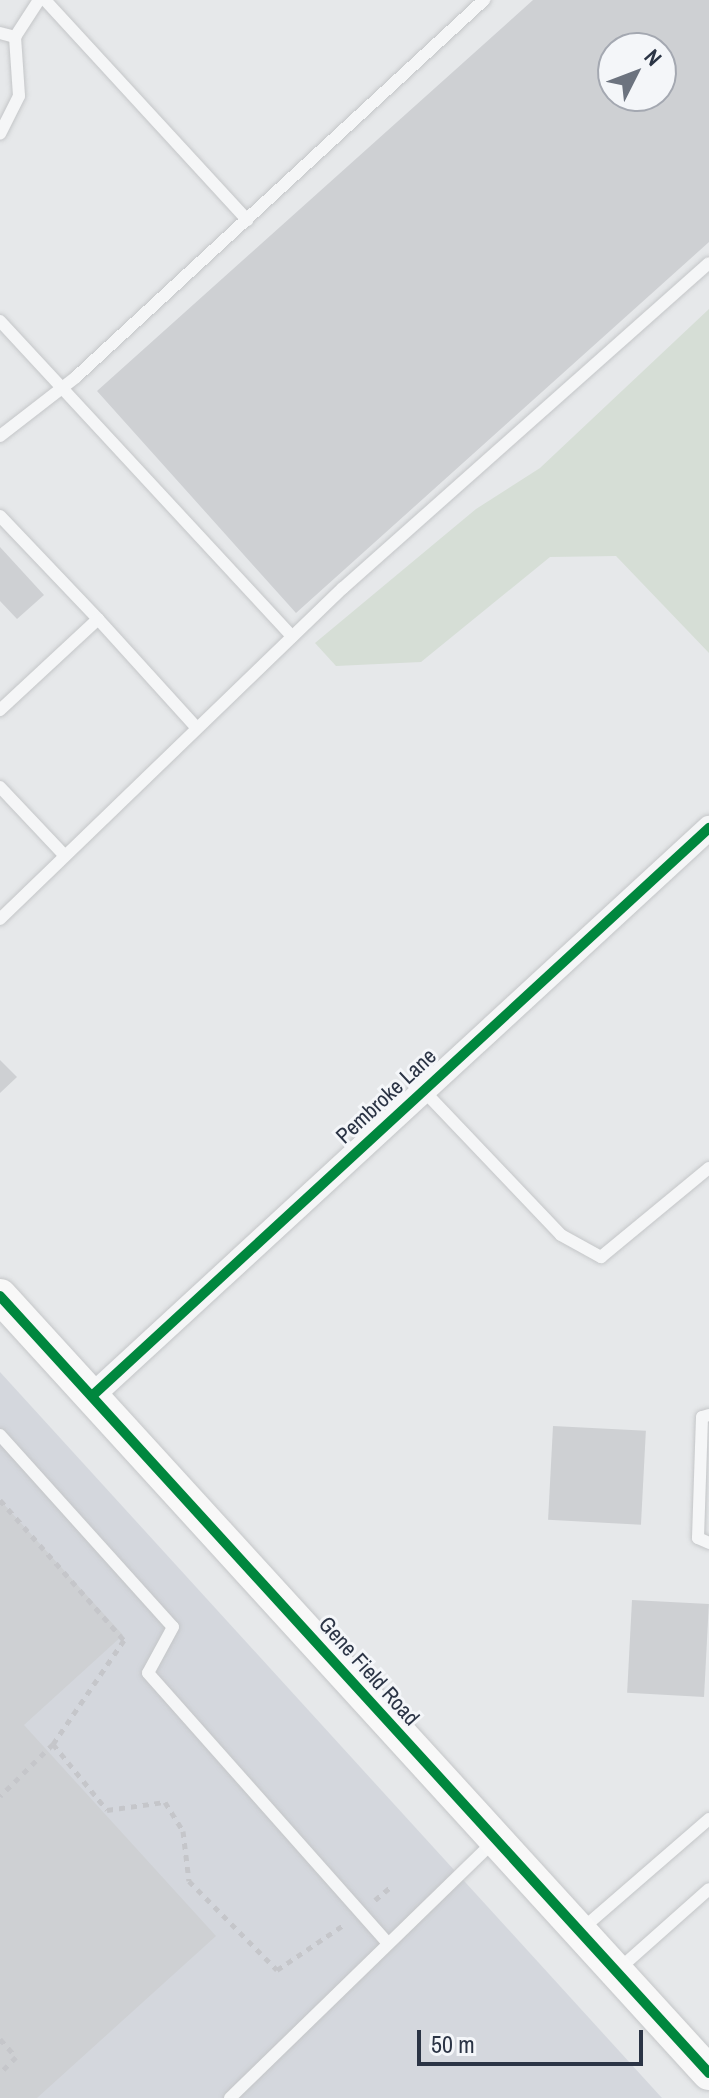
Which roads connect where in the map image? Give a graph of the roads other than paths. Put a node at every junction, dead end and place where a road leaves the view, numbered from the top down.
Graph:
1 (42, 0) edge
2 (484, 0) edge
3 (0, 33) edge
4 (15, 37) junction
5 (0, 134) edge
6 (247, 220) junction
7 (709, 263) edge
8 (0, 321) edge
9 (61, 385) junction
10 (0, 436) edge
11 (0, 516) edge
12 (98, 619) junction
13 (292, 636) junction
14 (0, 710) edge
15 (197, 728) junction
16 (0, 787) edge
17 (709, 828) edge
18 (64, 855) junction
19 (0, 919) edge
20 (423, 1090) junction
21 (709, 1168) edge
22 (0, 1296) edge
23 (92, 1396) junction
24 (709, 1415) edge
25 (0, 1435) edge
26 (709, 1543) edge
27 (709, 1819) edge
28 (495, 1840) junction
29 (709, 1889) edge
30 (579, 1932) junction
31 (388, 1943) junction
32 (617, 1971) junction
33 (709, 2073) edge
34 (230, 2098) edge

1 - 4 lane
1 - 6 lane
2 - 6 lane
3 - 4 lane
4 - 5 lane
6 - 9 lane
7 - 13 lane
8 - 9 lane
9 - 10 lane
9 - 13 lane
11 - 12 lane
12 - 14 lane
12 - 15 lane
13 - 15 lane
15 - 18 lane
16 - 18 lane
17 - 20 street, Pembroke Lane
18 - 19 lane
20 - 21 lane
20 - 23 street, Pembroke Lane
22 - 23 street, Gene Field Road
23 - 28 street, Gene Field Road
24 - 26 lane
25 - 31 lane
27 - 30 lane
28 - 30 street, Gene Field Road
28 - 31 lane
29 - 32 lane
30 - 32 street, Gene Field Road
31 - 34 lane
32 - 33 street, Gene Field Road

